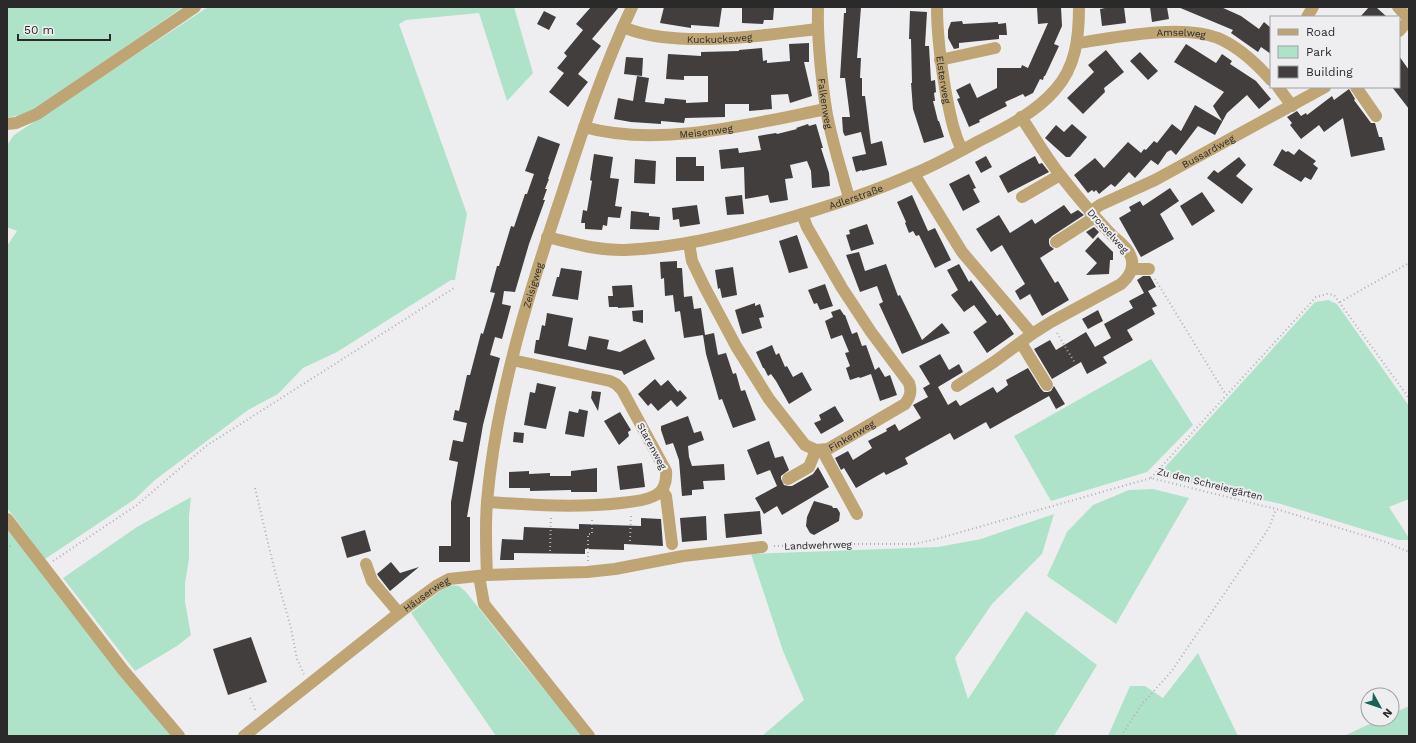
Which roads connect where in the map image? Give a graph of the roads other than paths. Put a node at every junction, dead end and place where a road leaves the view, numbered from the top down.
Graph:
1 (195, 7) edge
2 (632, 7) edge
3 (818, 7) edge
4 (937, 7) edge
5 (1079, 7) edge
6 (1313, 7) edge
7 (1398, 7) edge
8 (1308, 16) edge
9 (1409, 20) edge
10 (623, 28) junction
11 (818, 29) junction
12 (1400, 30) edge
13 (1078, 43) junction
14 (995, 48) dead end
15 (940, 60) junction
16 (1270, 79) edge
17 (1279, 88) edge
18 (1323, 88) edge
19 (1357, 88) edge
20 (1292, 106) junction
21 (826, 109) junction
22 (1376, 116) dead end
23 (1021, 117) junction
24 (7, 124) edge
25 (584, 127) junction
26 (962, 150) junction
27 (914, 174) junction
28 (1060, 175) junction
29 (1022, 196) dead end
30 (849, 198) junction
31 (802, 214) junction
32 (1093, 214) junction
33 (547, 237) junction
34 (1056, 242) dead end
35 (690, 243) junction
36 (1132, 269) junction
37 (1149, 270) road end
38 (1032, 334) junction
39 (1021, 342) junction
40 (512, 360) junction
41 (1047, 385) dead end
42 (957, 386) dead end
43 (819, 450) junction
44 (788, 479) dead end
45 (662, 490) junction
46 (487, 502) junction
47 (857, 514) dead end
48 (7, 519) edge
49 (672, 544) dead end
50 (762, 547) road end
51 (366, 564) dead end
52 (483, 576) junction
53 (399, 613) junction
54 (178, 736) edge
55 (244, 736) edge
56 (589, 736) edge

1 - 24 street
2 - 10 street, Zeisigweg
3 - 11 street, Falkenweg
4 - 15 street, Elsterweg
5 - 13 street, Adlerstraße
6 - 8 street
7 - 9 street
9 - 12 street
10 - 11 street, Kuckucksweg
10 - 25 street, Zeisigweg
11 - 21 street, Falkenweg
13 - 16 street, Amselweg
13 - 23 street, Adlerstraße
14 - 15 street
15 - 26 street, Elsterweg
17 - 20 street
18 - 20 street, Bussardweg
19 - 22 street
20 - 32 street, Bussardweg
21 - 25 street, Meisenweg
21 - 30 street, Falkenweg
23 - 26 street, Adlerstraße
23 - 28 street, Drosselweg
25 - 33 street, Zeisigweg
26 - 27 street, Adlerstraße
27 - 30 street, Adlerstraße
27 - 38 street
28 - 29 street
28 - 32 street, Drosselweg
30 - 31 street, Adlerstraße
31 - 35 street, Adlerstraße
31 - 43 street, Finkenweg
32 - 34 street, Bussardweg
32 - 36 street, Drosselweg
33 - 35 street, Adlerstraße
33 - 40 street, Zeisigweg
35 - 43 street, Finkenweg
36 - 37 street
36 - 38 street
38 - 39 street
39 - 41 street
39 - 42 street
40 - 45 street, Starenweg
40 - 46 street, Zeisigweg
43 - 44 street
43 - 47 street
45 - 46 street
45 - 49 street
46 - 52 street, Zeisigweg
48 - 54 street
50 - 52 street
51 - 53 street
52 - 53 street, Häuserweg
52 - 56 street
53 - 55 street, Häuserweg

